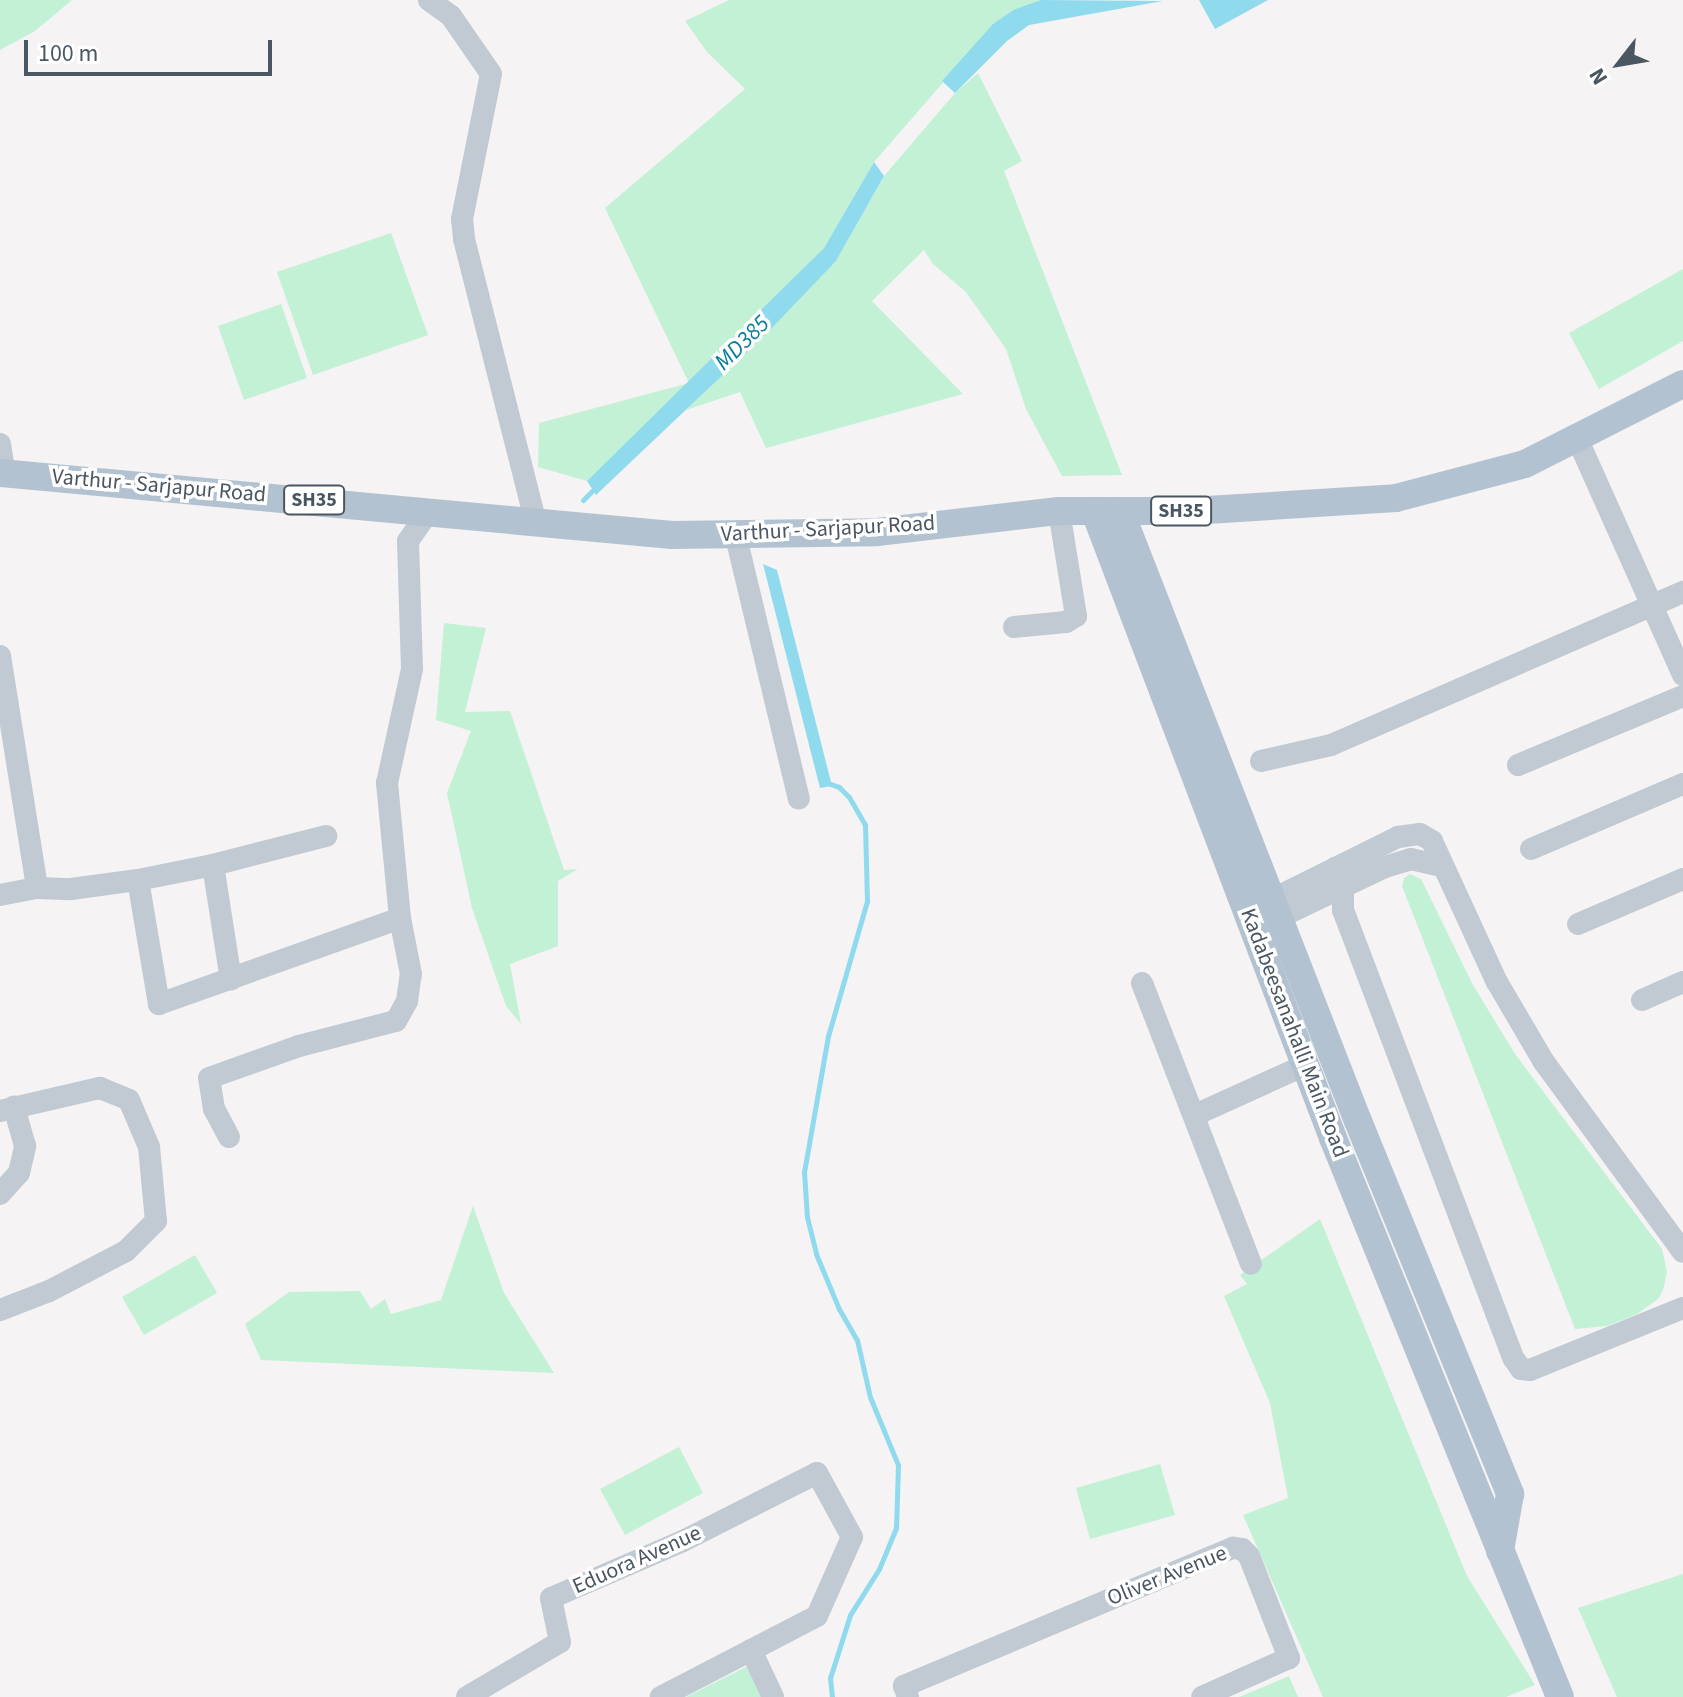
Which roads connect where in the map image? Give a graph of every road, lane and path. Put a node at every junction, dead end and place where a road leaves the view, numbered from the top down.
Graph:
1 (429, 0) edge
2 (1683, 384) edge
3 (1577, 438) junction
4 (0, 444) edge
5 (2, 474) edge
6 (1059, 511) junction
7 (1107, 511) junction
8 (428, 512) junction
9 (536, 523) junction
10 (736, 537) junction
11 (1683, 592) edge
12 (1652, 605) junction
13 (1014, 627) dead end
14 (0, 656) edge
15 (1683, 675) edge
16 (1683, 696) edge
17 (1261, 761) dead end
18 (1518, 765) dead end
19 (1683, 784) edge
20 (10, 785) edge
21 (799, 799) dead end
22 (326, 836) dead end
23 (1531, 849) dead end
24 (213, 865) junction
25 (1339, 877) junction
26 (1683, 879) edge
27 (138, 880) junction
28 (37, 888) junction
29 (0, 895) edge
30 (1277, 908) junction
31 (400, 918) junction
32 (1578, 924) dead end
33 (231, 980) junction
34 (1683, 982) edge
35 (1142, 983) dead end
36 (1642, 1000) dead end
37 (1305, 1065) junction
38 (7, 1109) edge
39 (1195, 1115) junction
40 (229, 1137) dead end
41 (0, 1194) edge
42 (1683, 1252) edge
43 (1251, 1264) dead end
44 (1683, 1308) edge
45 (0, 1310) edge
46 (1500, 1552) junction
47 (751, 1650) junction
48 (467, 1697) edge
49 (661, 1697) edge
50 (773, 1697) edge
51 (908, 1697) edge
52 (1202, 1697) edge
53 (1560, 1697) edge

1 - 9 street
2 - 3 main road, Varthur - Sarjapur Road / SH35
3 - 7 main road, Varthur - Sarjapur Road / SH35
3 - 12 street
4 - 5 street
5 - 8 main road, Varthur - Sarjapur Road / SH35
6 - 7 main road, Varthur - Sarjapur Road / SH35
6 - 10 main road, Varthur - Sarjapur Road / SH35
6 - 13 street
7 - 30 main road, Kadabeesanahalli Main Road
7 - 37 main road, Kadabeesanahalli Main Road
8 - 9 main road, Varthur - Sarjapur Road / SH35
8 - 31 street
9 - 10 main road, Varthur - Sarjapur Road / SH35
10 - 21 street
11 - 12 street
12 - 15 street
12 - 17 street
14 - 20 street
16 - 18 street
19 - 23 street
20 - 28 street
22 - 24 street
24 - 27 street
24 - 33 street
25 - 30 street
25 - 42 street
25 - 44 street
26 - 32 street
27 - 28 street
27 - 33 street
28 - 29 street
30 - 46 main road, Kadabeesanahalli Main Road
31 - 33 street
31 - 40 street
34 - 36 street
35 - 39 street
37 - 39 street
37 - 46 main road, Kadabeesanahalli Main Road
38 - 41 street
38 - 45 street
39 - 43 street
46 - 53 main road, Kadabeesanahalli Main Road
47 - 48 street, Eduora Avenue
47 - 49 street
47 - 50 street
51 - 52 street, Oliver Avenue

